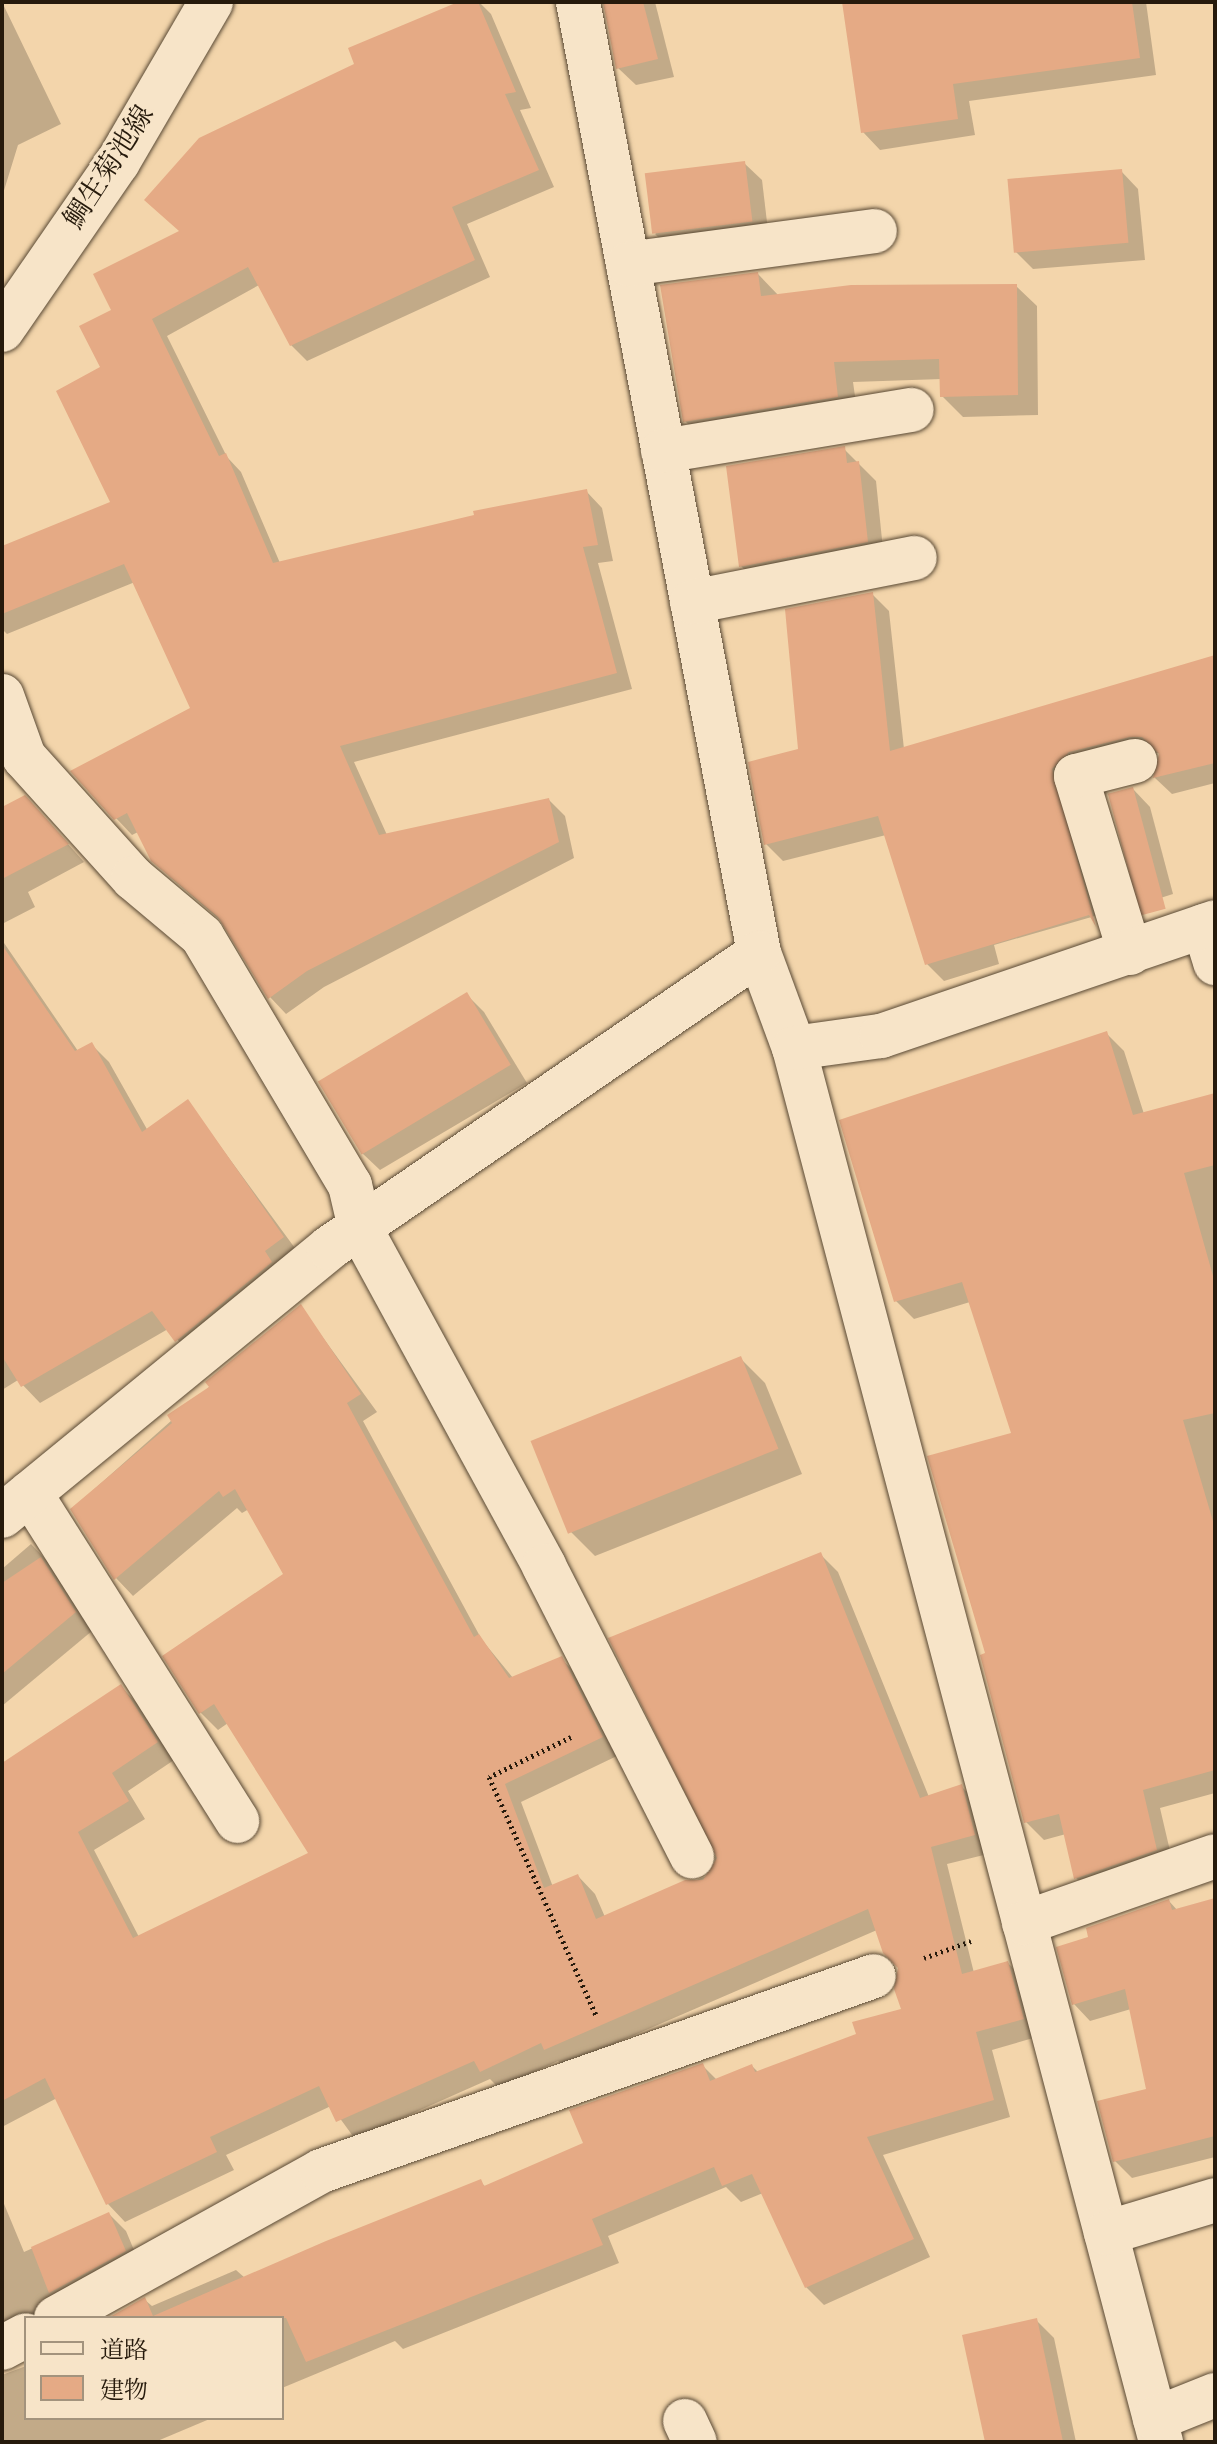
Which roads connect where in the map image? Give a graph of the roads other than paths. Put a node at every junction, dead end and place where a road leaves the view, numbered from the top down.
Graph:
1 (211, 2) edge
2 (578, 2) edge
3 (875, 231) dead end
4 (628, 264) junction
5 (2, 330) edge
6 (912, 410) dead end
7 (663, 451) junction
8 (915, 558) dead end
9 (692, 602) junction
10 (2, 696) edge
11 (1135, 761) dead end
12 (1211, 937) edge
13 (759, 953) junction
14 (1130, 953) junction
15 (794, 1048) junction
16 (360, 1228) junction
17 (16, 1505) edge
18 (237, 1821) dead end
19 (1215, 1856) edge
20 (692, 1857) dead end
21 (1024, 1923) junction
22 (874, 1976) road end
23 (1215, 2200) edge
24 (1106, 2233) junction
25 (60, 2316) edge
26 (24, 2336) edge
27 (2, 2348) edge
28 (1215, 2395) edge
29 (1158, 2430) edge

1 - 5 street, 鯛生菊池線
2 - 4 street
3 - 4 street
4 - 7 street
6 - 7 street
7 - 9 street
8 - 9 street
9 - 13 street
10 - 16 street
11 - 14 street
12 - 14 street
13 - 15 street
13 - 16 street
14 - 15 street
15 - 21 street
16 - 17 street
16 - 20 street
17 - 18 street
19 - 21 street
21 - 24 street
22 - 25 street
23 - 24 street
24 - 29 street
26 - 27 street
28 - 29 street

